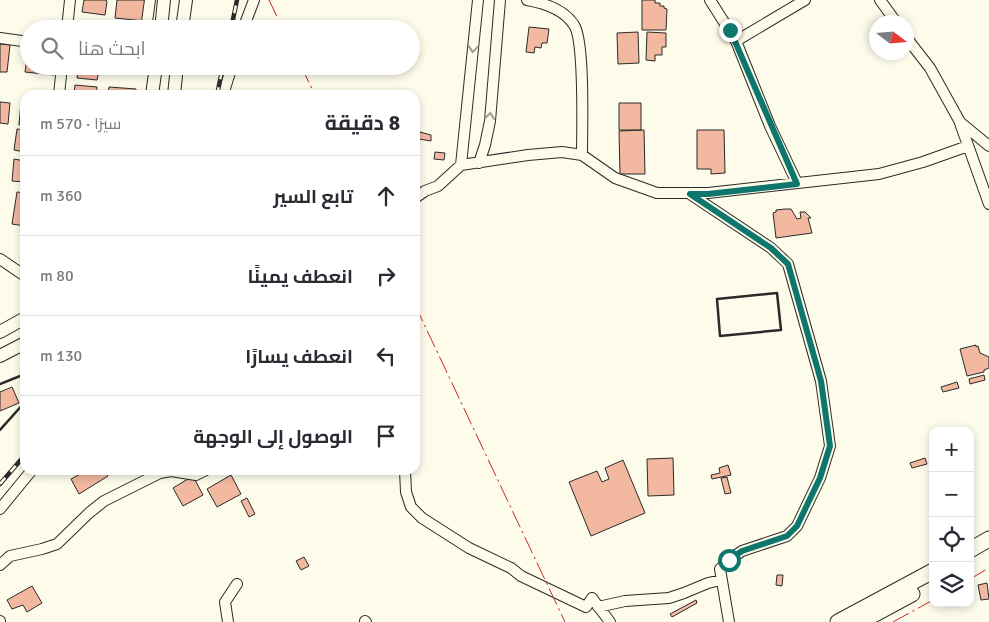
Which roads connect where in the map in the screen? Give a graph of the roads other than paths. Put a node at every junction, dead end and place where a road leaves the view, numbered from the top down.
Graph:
1 (70, 0) edge
2 (150, 0) edge
3 (164, 0) edge
4 (186, 0) edge
5 (254, 0) edge
6 (478, 0) edge
7 (500, 0) edge
8 (527, 0) edge
9 (710, 0) edge
10 (805, 0) edge
11 (880, 0) edge
12 (891, 15) edge
13 (67, 20) edge
14 (147, 20) edge
15 (162, 20) edge
16 (183, 20) edge
17 (246, 20) edge
18 (0, 38) edge
19 (20, 41) edge
20 (736, 41) junction
21 (914, 47) edge
22 (61, 75) edge
23 (155, 75) edge
24 (176, 75) edge
25 (229, 75) edge
26 (60, 90) edge
27 (153, 90) edge
28 (175, 90) edge
29 (225, 90) edge
30 (960, 122) junction
31 (968, 146) junction
32 (989, 146) edge
33 (582, 155) junction
34 (479, 163) junction
35 (461, 166) junction
36 (797, 184) junction
37 (420, 194) edge
38 (690, 194) junction
39 (989, 204) edge
40 (0, 259) edge
41 (20, 273) edge
42 (20, 321) edge
43 (0, 332) edge
44 (20, 346) edge
45 (0, 356) edge
46 (28, 475) edge
47 (156, 475) edge
48 (405, 475) edge
49 (0, 509) edge
50 (989, 539) edge
51 (974, 548) edge
52 (989, 551) edge
53 (974, 560) edge
54 (0, 565) edge
55 (929, 573) edge
56 (722, 580) junction
57 (237, 584) dead end
58 (929, 585) edge
59 (598, 607) junction
60 (228, 622) edge
61 (610, 622) edge
62 (729, 622) edge
63 (838, 622) edge
64 (860, 622) edge

1 - 13 street
2 - 14 street
3 - 15 main road
4 - 16 main road
5 - 17 street
6 -> 35 street
34 -> 7 street
8 - 33 street
9 - 20 street
10 - 20 street
11 - 12 street
18 - 19 street
20 - 36 street
21 - 30 street
22 - 26 street
23 - 27 main road
24 - 28 main road
25 - 29 street
30 - 31 street
30 - 32 street
31 - 36 street
31 - 39 street
33 - 34 street
33 - 38 street
34 - 35 street
35 - 37 street
36 - 38 street
38 - 56 street
40 - 41 street
42 - 43 main road
44 - 45 main road
46 - 49 street
47 - 54 street
48 - 59 street
50 - 51 highway
52 - 53 highway
55 - 63 highway
56 - 59 street
56 - 62 street
57 - 60 street
58 - 64 highway
59 - 61 street

